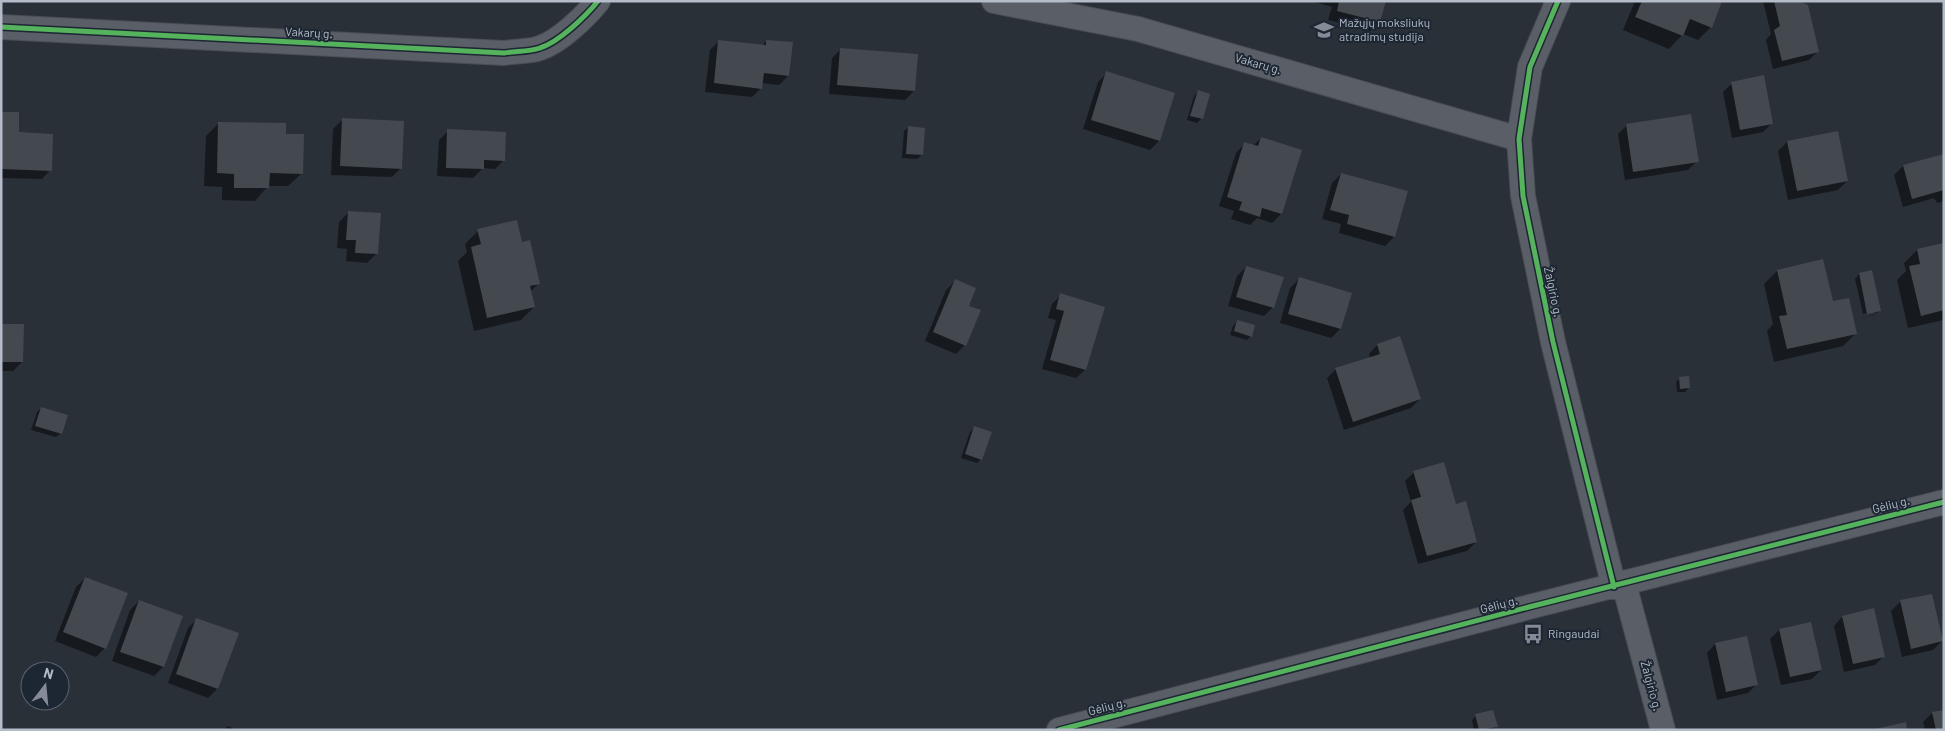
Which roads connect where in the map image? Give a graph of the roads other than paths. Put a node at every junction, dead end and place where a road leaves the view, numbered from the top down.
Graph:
1 (598, 1) edge
2 (994, 1) edge
3 (1558, 1) edge
4 (1, 27) edge
5 (1519, 139) junction
6 (1944, 502) edge
7 (1619, 585) junction
8 (1059, 730) edge
9 (1663, 730) edge

1 - 4 street, Vakarų g.
2 - 5 street, Vakarų g.
3 - 5 street, Žalgirio g.
5 - 7 street, Žalgirio g.
6 - 7 street, Gėlių g.
7 - 8 street, Gėlių g.
7 - 9 street, Žalgirio g.

